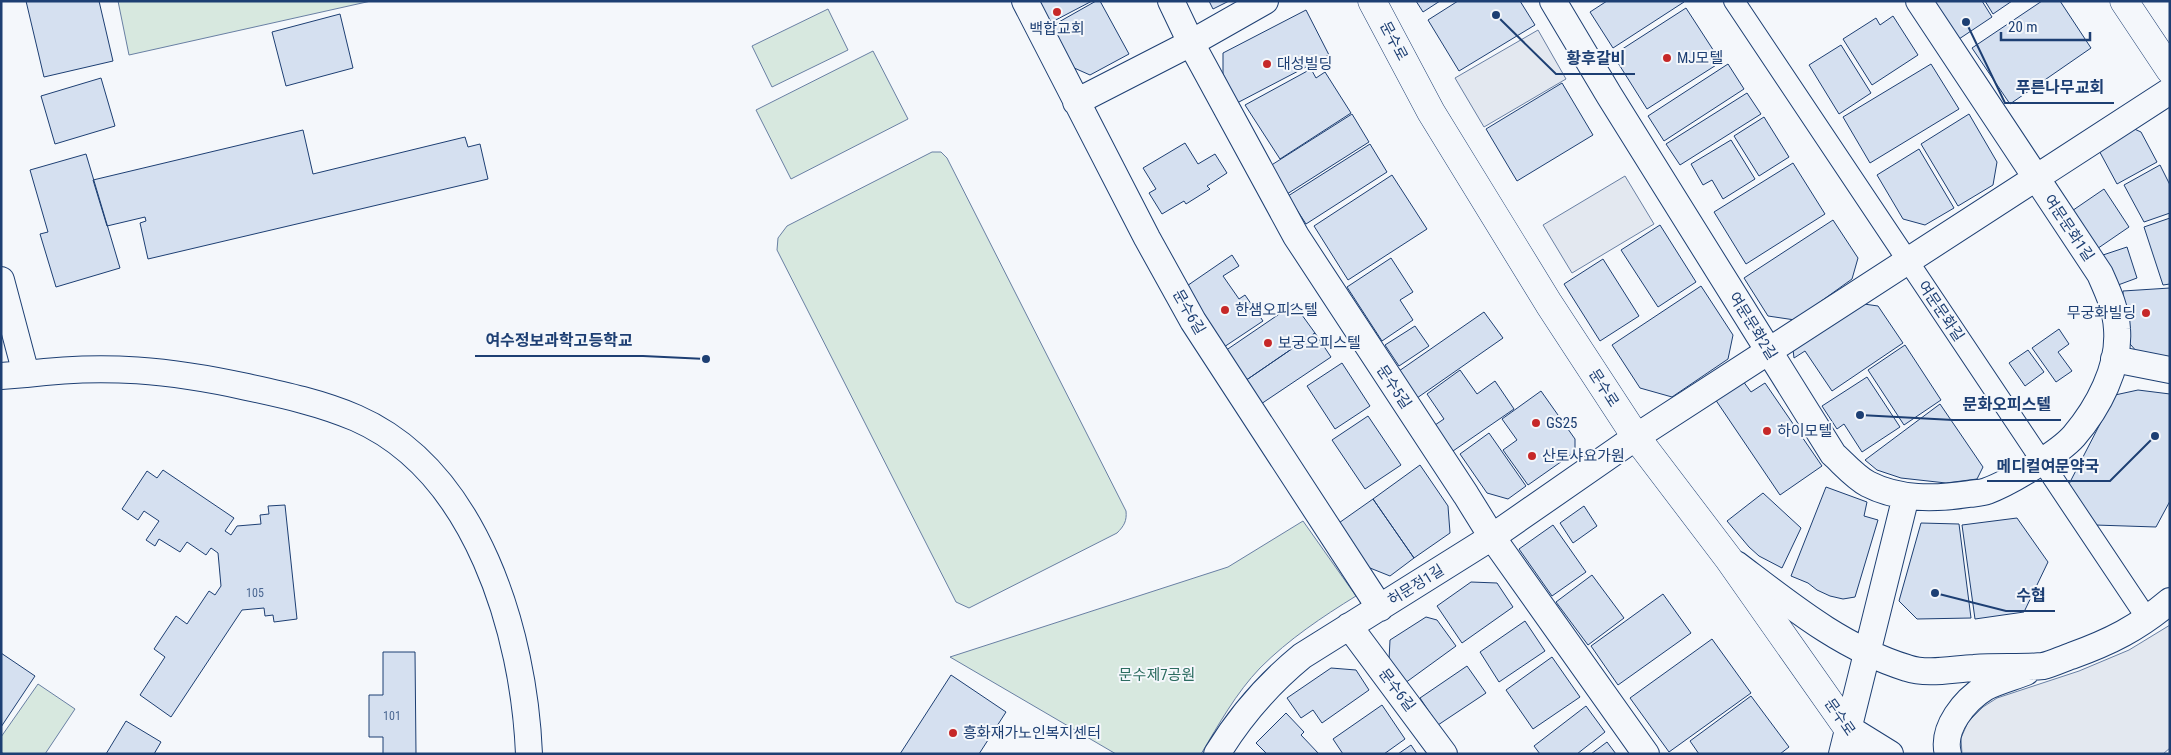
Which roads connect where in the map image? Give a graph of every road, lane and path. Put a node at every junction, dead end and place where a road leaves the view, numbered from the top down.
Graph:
1 (1025, 1) edge
2 (1171, 1) edge
3 (1265, 1) edge
4 (1372, 1) edge
5 (1553, 1) edge
6 (1734, 1) edge
7 (1919, 1) edge
8 (2124, 1) edge
9 (1191, 43) junction
10 (2170, 70) edge
11 (2170, 91) edge
12 (1076, 102) junction
13 (2036, 178) junction
14 (1907, 261) junction
15 (1, 280) edge
16 (1768, 351) junction
17 (2114, 359) junction
18 (2170, 370) edge
19 (14, 375) edge
20 (1636, 437) junction
21 (2042, 462) junction
22 (1906, 496) junction
23 (1492, 537) junction
24 (1728, 558) junction
25 (2170, 602) edge
26 (1380, 608) junction
27 (2148, 620) junction
28 (1349, 626) junction
29 (1867, 652) junction
30 (2044, 666) junction
31 (1845, 741) edge
32 (529, 754) edge
33 (1217, 754) edge
34 (1444, 754) edge
35 (1646, 754) edge
36 (1866, 754) edge
37 (1890, 754) edge
38 (1948, 754) edge

1 - 12 street, 문수6길
2 - 9 street, 문수5길
3 - 9 street
4 - 20 street, 문수로
5 - 16 street, 여문문화2길
6 - 14 street, 여문문화길
7 - 13 street, 여문문화1길
8 - 10 street
9 - 12 street
9 - 23 street, 문수5길
11 - 13 street, 허문정1길
12 - 26 street, 문수6길
13 - 14 street, 허문정1길
13 - 17 street, 여문문화1길
14 - 16 street, 허문정1길
14 - 21 street, 여문문화길
15 - 19 street
16 - 20 street, 허문정1길
16 - 22 street, 여문문화2길
17 - 18 street
17 - 21 street, 여문문화1길
19 - 32 street
20 - 23 street, 허문정1길
20 - 24 street, 문수로
21 - 22 street, 여문문화2길
21 - 27 street, 여문문화길
22 - 29 street
23 - 26 street, 허문정1길
23 - 35 street, 문수5길
24 - 29 street
24 - 31 street, 문수로
25 - 27 street
26 - 28 street, 허문정1길
27 - 30 street
28 - 33 street, 허문정1길
28 - 34 street, 문수6길
29 - 30 street
29 - 31 street
30 - 38 street
31 - 36 street, 문수로
31 - 37 street

